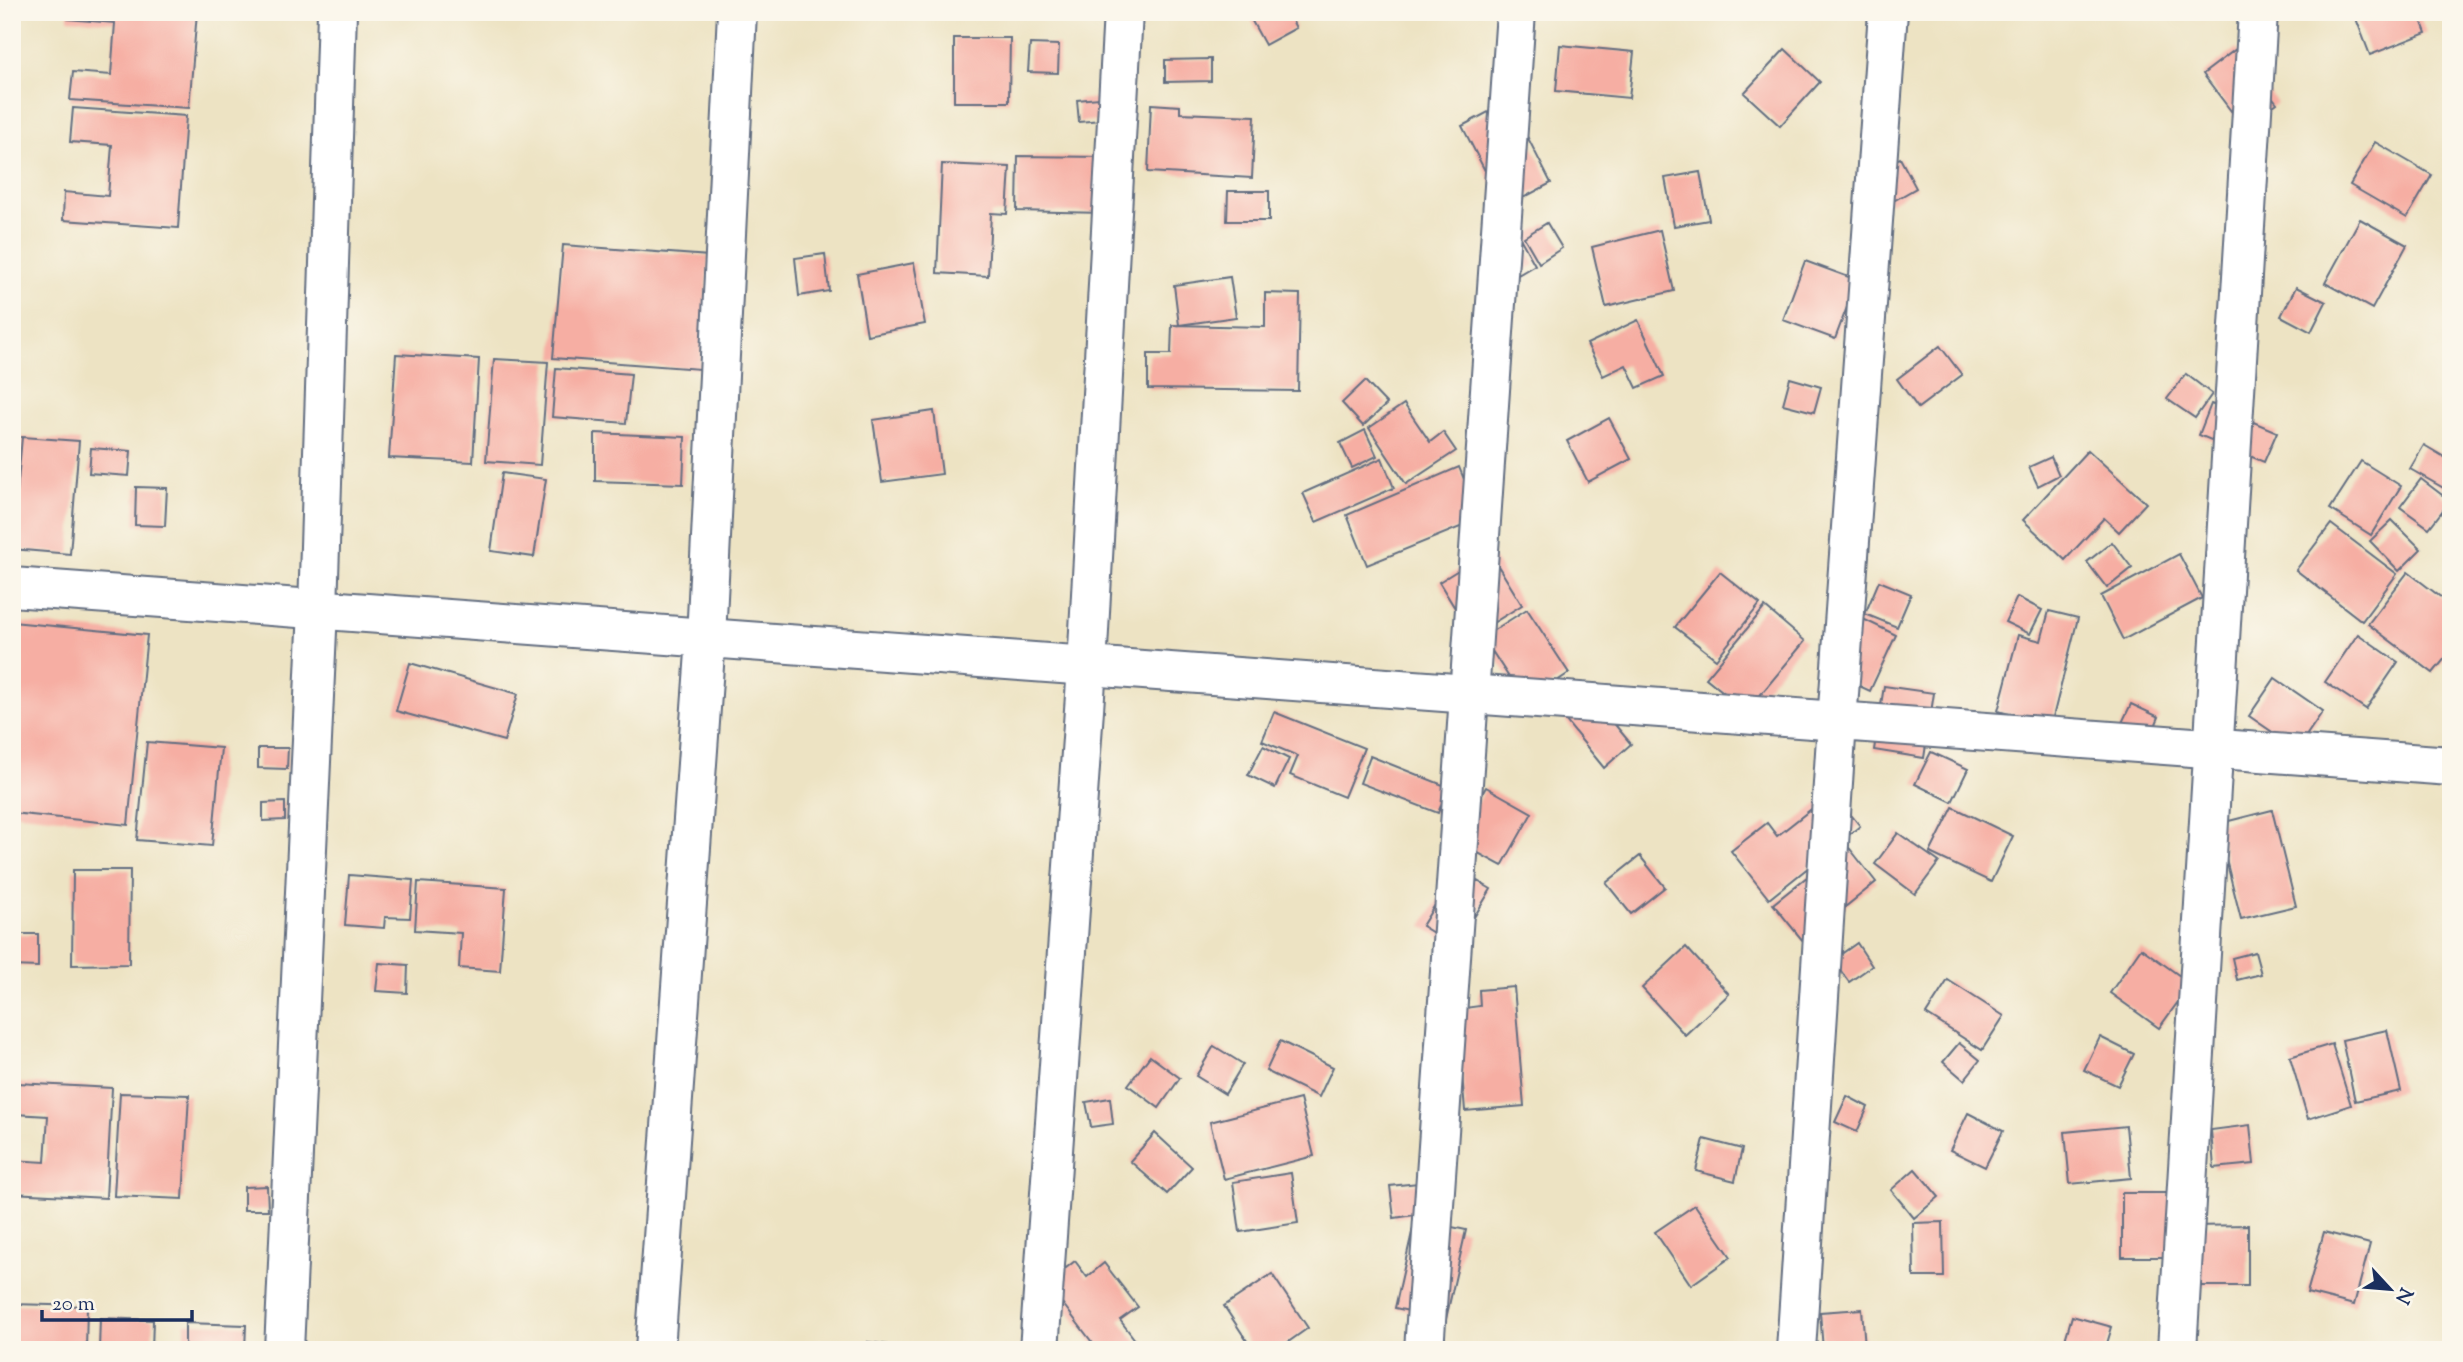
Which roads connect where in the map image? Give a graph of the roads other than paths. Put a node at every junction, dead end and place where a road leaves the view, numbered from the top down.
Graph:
1 (337, 12) edge
2 (737, 12) edge
3 (1123, 12) edge
4 (1516, 12) edge
5 (1888, 12) edge
6 (2258, 12) edge
7 (12, 587) edge
8 (318, 609) junction
9 (706, 638) junction
10 (1087, 667) junction
11 (1837, 722) junction
12 (2216, 749) junction
13 (2451, 766) edge
14 (284, 1350) edge
15 (655, 1350) edge
16 (1039, 1350) edge
17 (1424, 1350) edge
18 (1796, 1350) edge
19 (2177, 1350) edge

1 - 8 street
2 - 9 street
3 - 10 street
4 - 17 street
5 - 11 street
6 - 12 street
7 - 8 street
8 - 9 street
8 - 14 street
9 - 10 street
9 - 15 street
10 - 11 street
10 - 16 street
11 - 12 street
11 - 18 street
12 - 13 street
12 - 19 street

